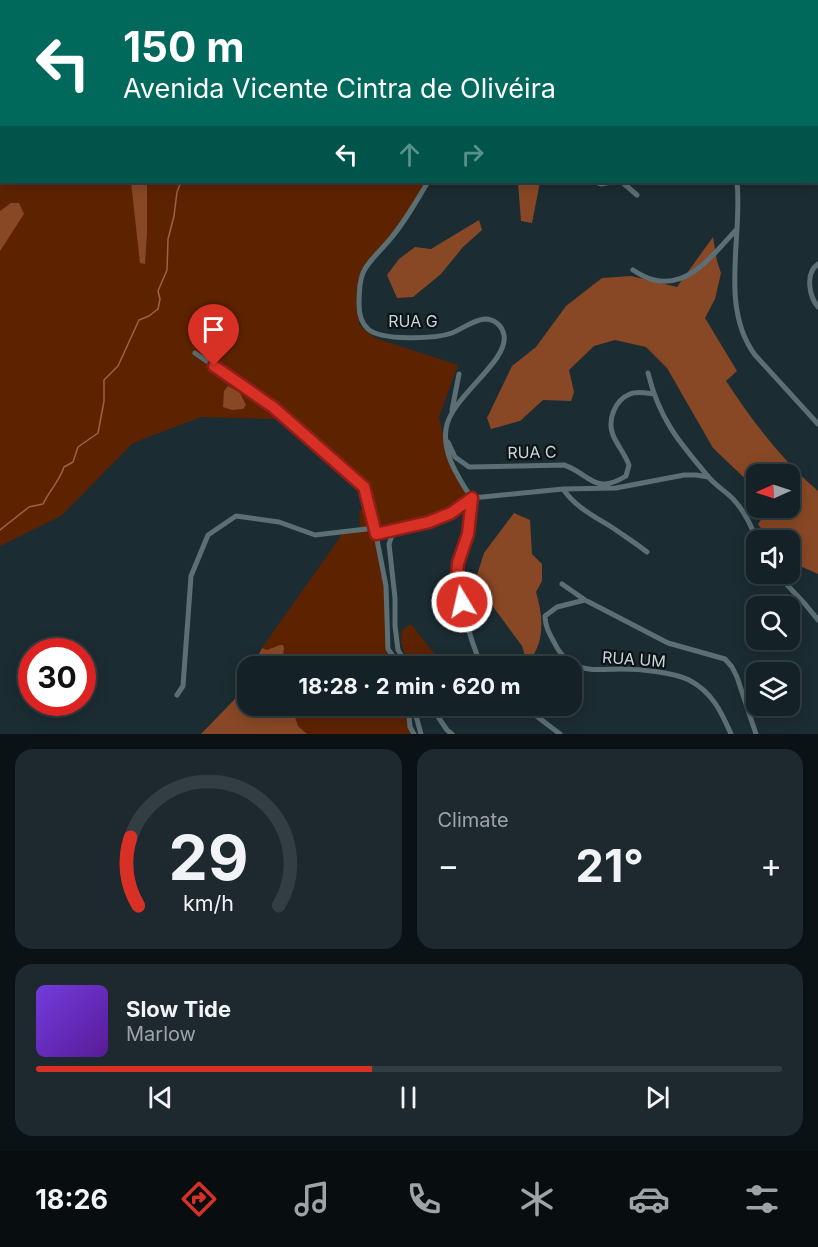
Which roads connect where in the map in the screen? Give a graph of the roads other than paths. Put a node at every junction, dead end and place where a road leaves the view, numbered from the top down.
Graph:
1 (427, 183) edge
2 (623, 183) edge
3 (737, 183) edge
4 (638, 195) dead end
5 (738, 229) junction
6 (818, 264) edge
7 (633, 270) dead end
8 (818, 307) edge
9 (195, 352) dead end
10 (648, 373) dead end
11 (459, 374) dead end
12 (654, 394) junction
13 (451, 415) junction
14 (818, 424) edge
15 (446, 428) junction
16 (708, 477) junction
17 (563, 489) junction
18 (472, 498) junction
19 (394, 530) junction
20 (752, 530) edge
21 (376, 531) junction
22 (647, 552) dead end
23 (562, 584) dead end
24 (786, 584) edge
25 (585, 600) junction
26 (818, 620) edge
27 (393, 656) edge
28 (402, 656) edge
29 (478, 656) edge
30 (177, 695) dead end
31 (409, 716) edge
32 (416, 716) edge
33 (437, 716) edge
34 (536, 716) edge
35 (414, 734) edge
36 (421, 734) edge
37 (452, 734) edge
38 (560, 734) edge
39 (731, 734) edge
40 (756, 734) edge

1 - 13 street, RUA G
2 - 4 street
3 - 5 street
5 - 7 street
5 - 14 street
6 - 8 street
9 - 21 street
10 - 12 street
11 - 13 street
12 - 15 street, RUA C
12 - 16 street
13 - 15 street, RUA G
15 - 18 street, RUA G
16 - 17 street
16 - 20 street
17 - 18 street
17 - 22 street
18 - 19 street
18 - 29 street
19 - 21 street
19 - 28 street
21 - 27 street
21 - 30 street
23 - 25 street, RUA UM
24 - 26 street
25 - 39 street, RUA UM
25 - 40 street, RUA UM
31 - 35 street
32 - 36 street
33 - 37 street
34 - 38 street

